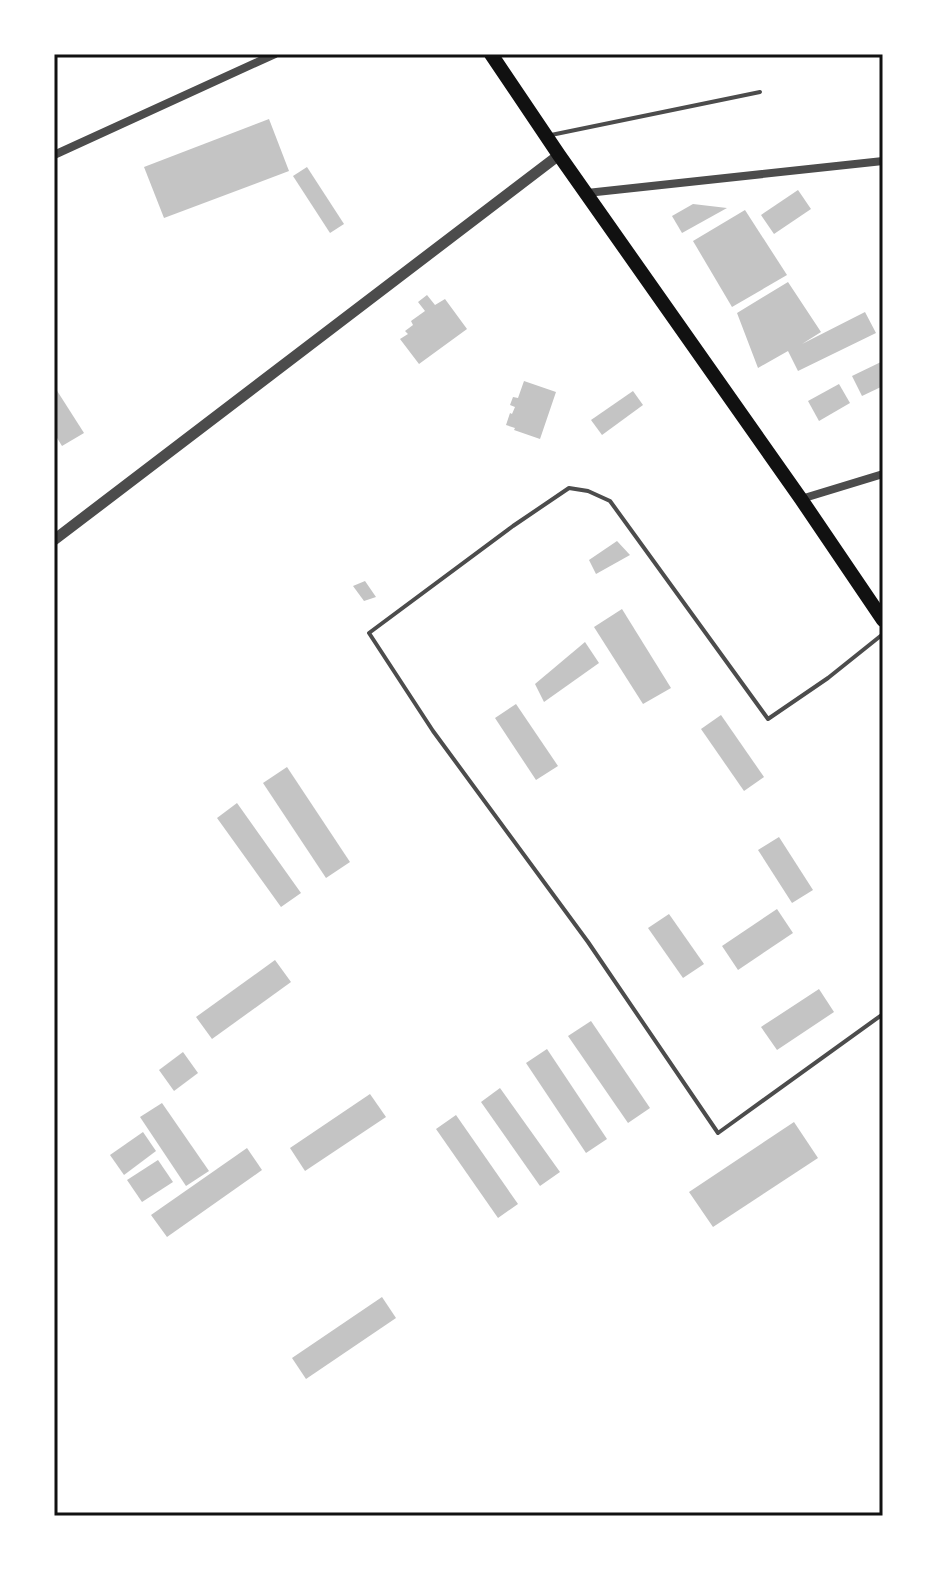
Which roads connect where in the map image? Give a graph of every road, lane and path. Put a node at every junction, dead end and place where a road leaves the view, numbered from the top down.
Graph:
1 (275, 54) edge
2 (491, 54) edge
3 (760, 92) dead end
4 (546, 136) junction
5 (54, 155) edge
6 (559, 155) junction
7 (883, 161) edge
8 (587, 193) junction
9 (883, 474) edge
10 (801, 499) junction
11 (54, 540) edge
12 (882, 616) edge
13 (883, 634) edge
14 (883, 1014) edge

1 - 5 street
2 - 4 main road
3 - 4 lane
4 - 6 main road
6 - 8 main road
6 - 11 street
7 - 8 street
8 - 10 main road
9 - 10 street
10 - 12 main road
13 - 14 lane

